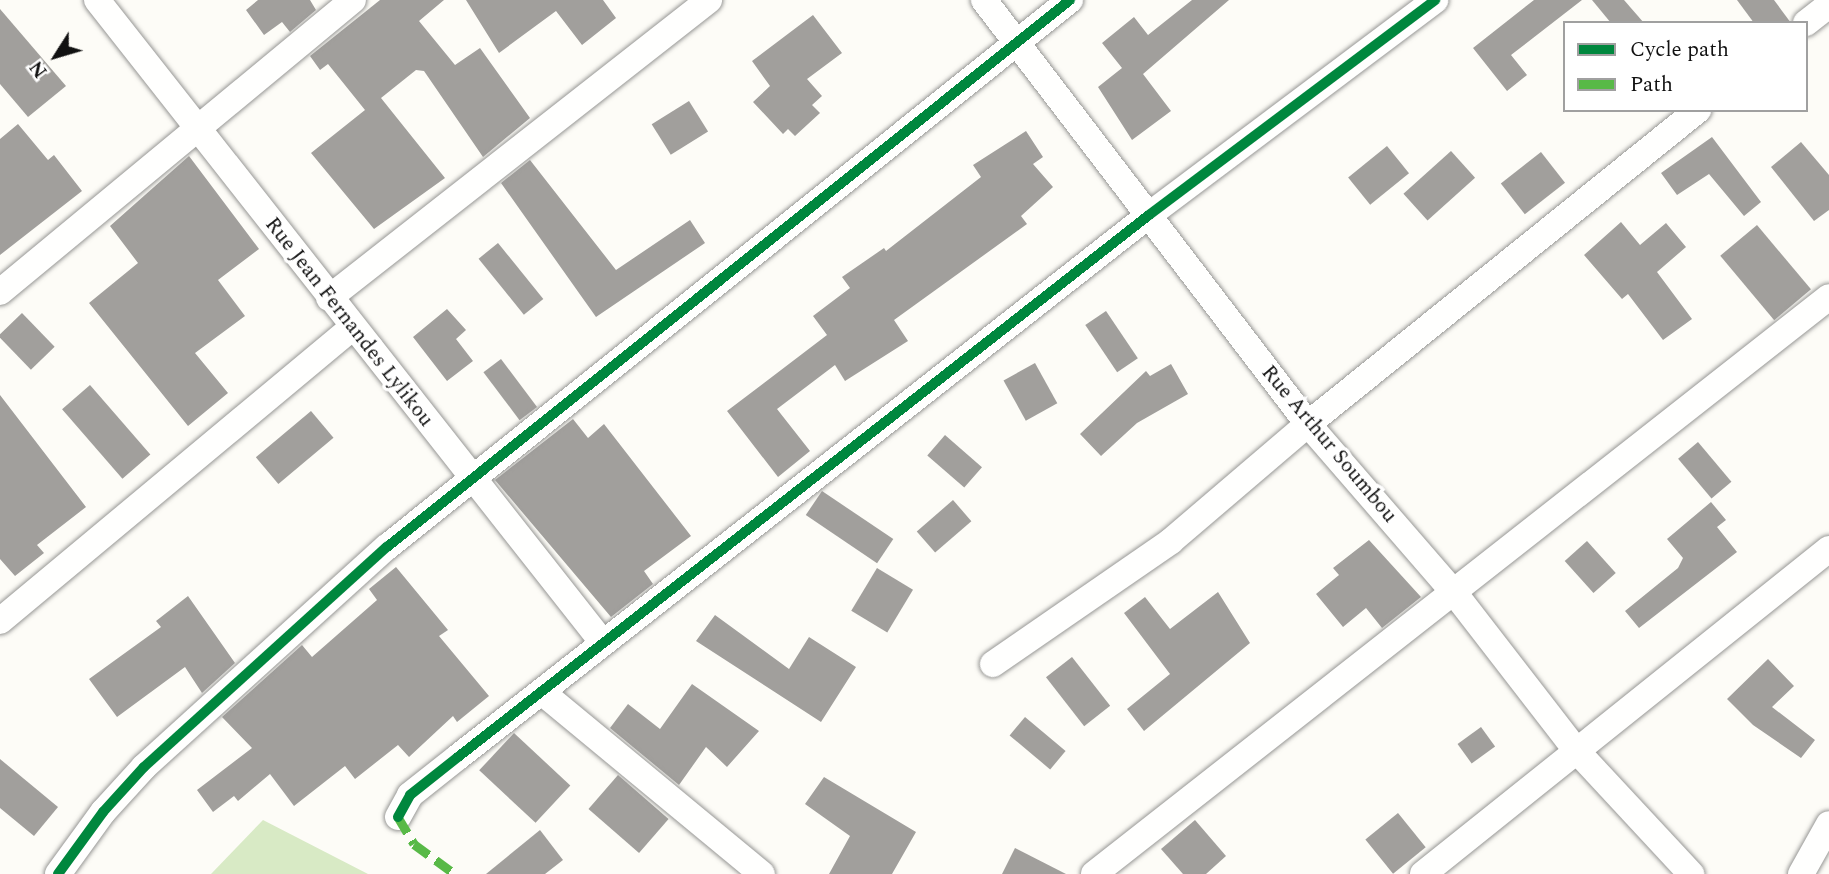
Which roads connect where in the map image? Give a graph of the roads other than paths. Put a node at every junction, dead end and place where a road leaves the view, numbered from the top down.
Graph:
1 (97, 0) edge
2 (353, 0) edge
3 (709, 0) edge
4 (984, 0) edge
5 (1070, 0) edge
6 (1435, 0) edge
7 (1829, 5) edge
8 (1808, 21) edge
9 (1017, 42) junction
10 (1696, 112) edge
11 (196, 129) junction
12 (1149, 215) junction
13 (0, 292) edge
14 (1829, 297) edge
15 (329, 298) junction
16 (351, 329) junction
17 (1308, 424) junction
18 (470, 475) junction
19 (1829, 548) edge
20 (1456, 595) junction
21 (0, 621) edge
22 (603, 643) junction
23 (993, 664) dead end
24 (543, 694) junction
25 (1576, 749) junction
26 (398, 817) dead end
27 (1829, 824) edge
28 (58, 874) edge
29 (762, 874) edge
30 (1094, 874) edge
31 (1423, 874) edge
32 (1691, 874) edge
33 (1801, 874) edge

1 - 11 street, Rue Jean Fernandes Lylikou
2 - 11 street
3 - 15 street
4 - 9 street, Rue Arthur Soumbou
5 - 9 street
6 - 12 street
7 - 8 street
9 - 12 street, Rue Arthur Soumbou
9 - 18 street
10 - 17 street
11 - 13 street
11 - 15 street, Rue Jean Fernandes Lylikou
12 - 17 street, Rue Arthur Soumbou
12 - 22 street
14 - 20 street
15 - 16 street, Rue Jean Fernandes Lylikou
16 - 18 street, Rue Jean Fernandes Lylikou
16 - 21 street
17 - 20 street, Rue Arthur Soumbou
17 - 23 street
18 - 22 street, Rue Jean Fernandes Lylikou
18 - 28 street
19 - 25 street
20 - 25 street, Rue Arthur Soumbou
20 - 30 street
22 - 24 street
24 - 26 street
24 - 29 street
25 - 31 street
25 - 32 street, Rue Arthur Soumbou
27 - 33 street

